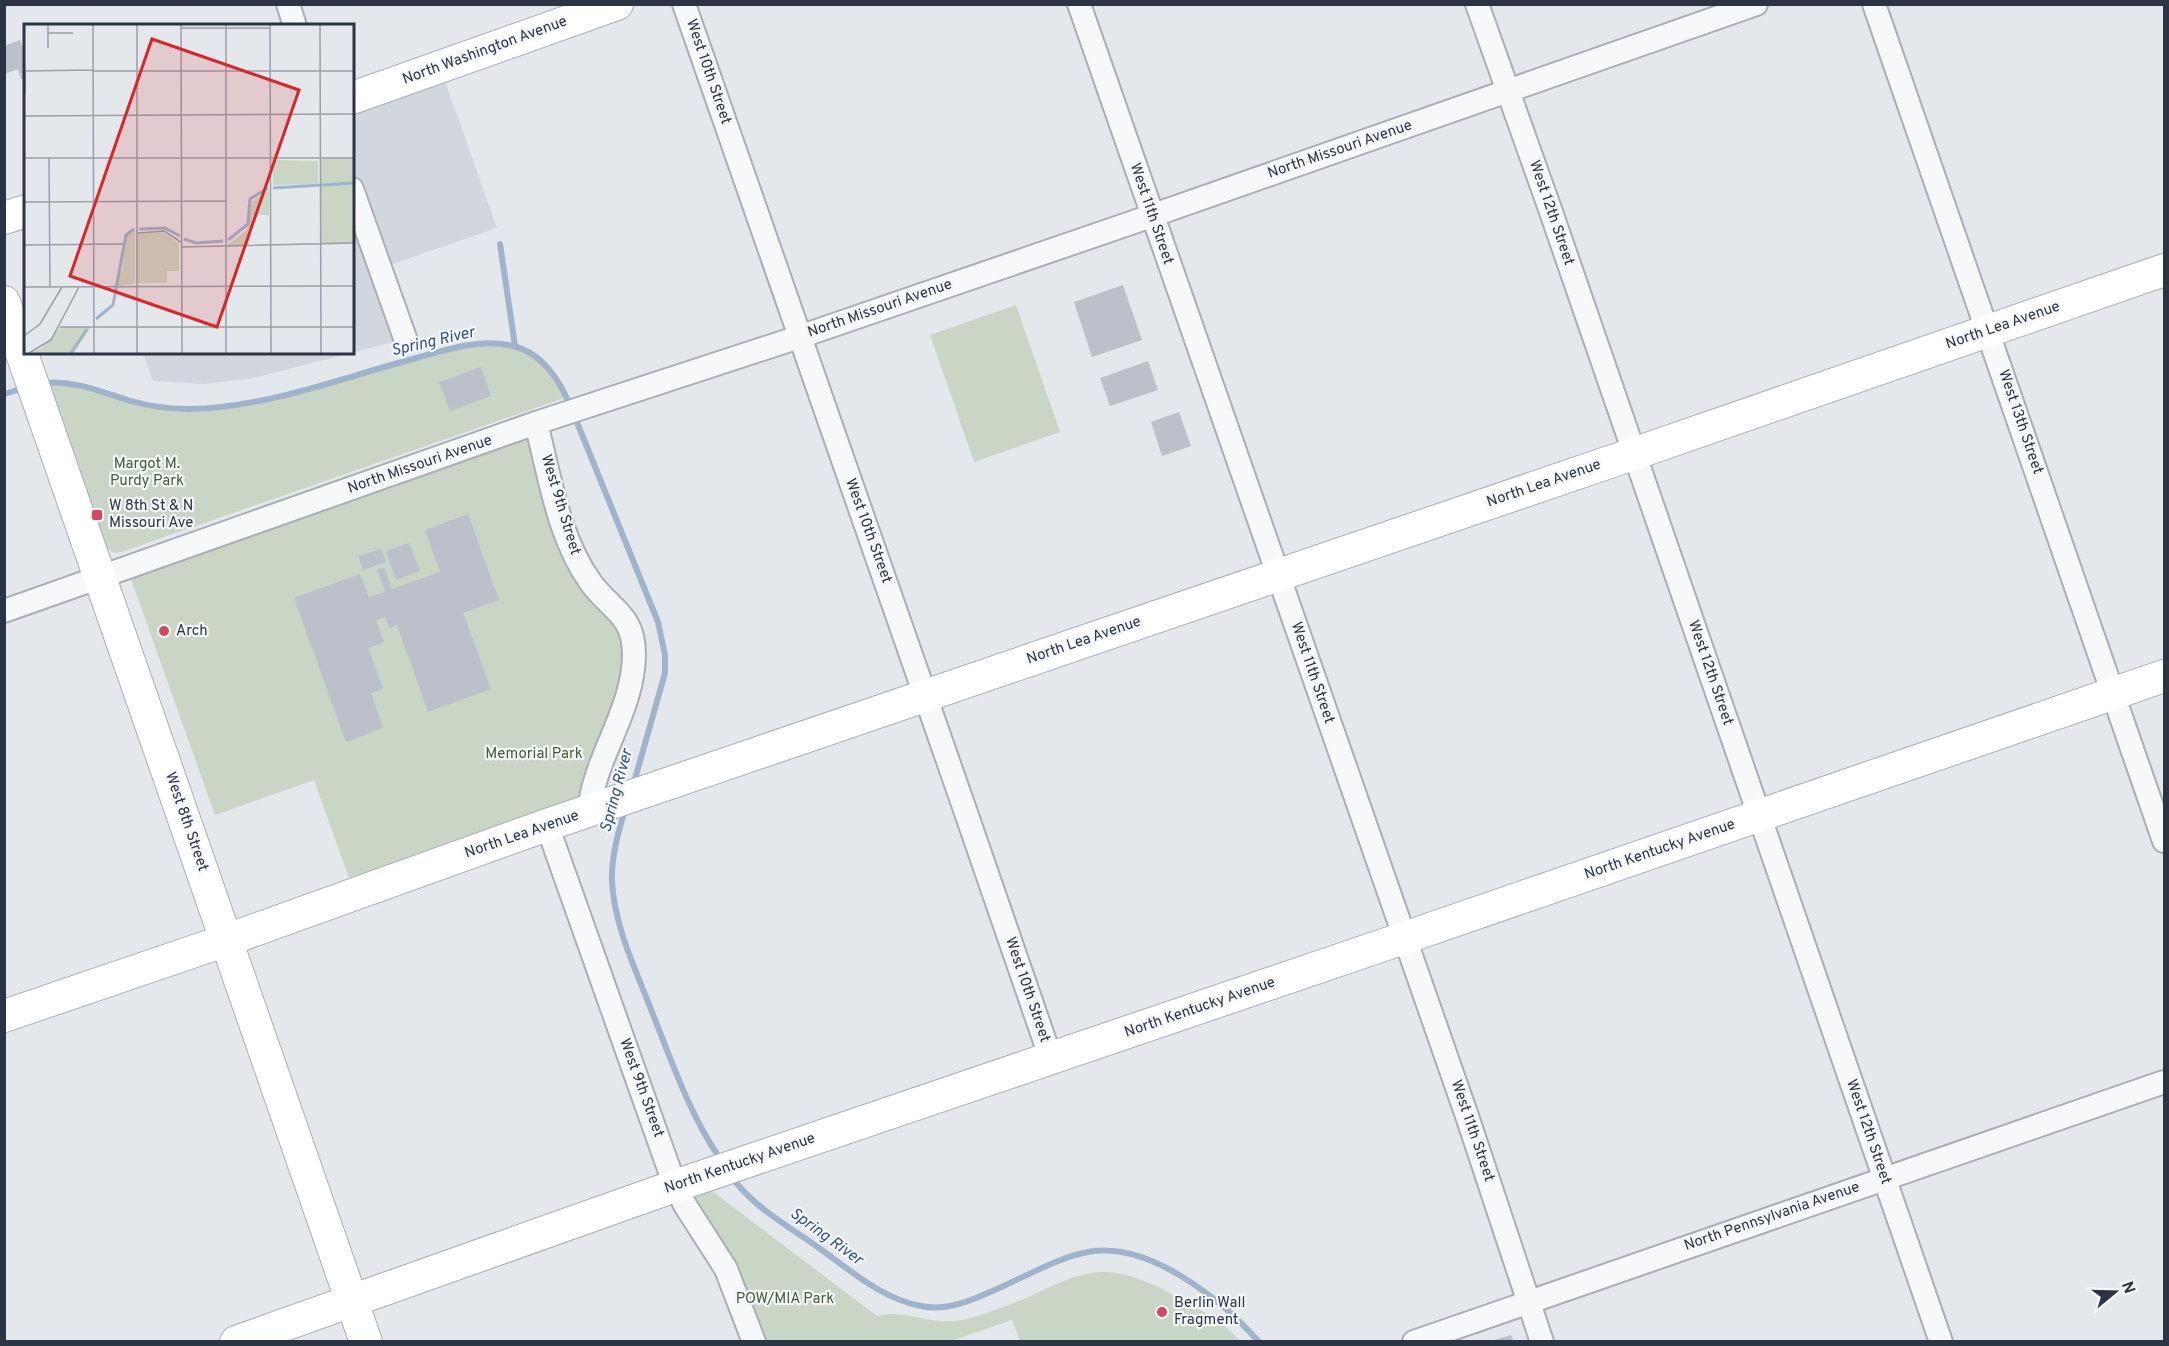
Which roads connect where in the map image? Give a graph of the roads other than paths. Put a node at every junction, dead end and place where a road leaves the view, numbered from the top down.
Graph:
1 (288, 4) edge
2 (617, 4) edge
3 (684, 4) edge
4 (1079, 4) edge
5 (1476, 4) edge
6 (1755, 4) edge
7 (1874, 4) edge
8 (294, 24) edge
9 (1508, 91) junction
10 (354, 97) edge
11 (354, 195) edge
12 (24, 212) edge
13 (1152, 215) junction
14 (4, 218) edge
15 (2164, 270) edge
16 (4, 302) edge
17 (1988, 331) junction
18 (799, 337) junction
19 (405, 338) dead end
20 (536, 423) junction
21 (1633, 454) junction
22 (1277, 575) junction
23 (99, 578) junction
24 (4, 611) edge
25 (2164, 676) edge
26 (2114, 693) junction
27 (926, 695) junction
28 (596, 809) junction
29 (1760, 815) junction
30 (548, 825) junction
31 (2164, 841) edge
32 (1404, 938) junction
33 (227, 940) junction
34 (4, 1016) edge
35 (1051, 1059) junction
36 (2164, 1082) edge
37 (1884, 1178) junction
38 (675, 1186) junction
39 (352, 1301) junction
40 (1529, 1303) junction
41 (236, 1341) edge
42 (366, 1341) edge
43 (754, 1341) edge
44 (1414, 1341) edge
45 (1542, 1341) edge
46 (1941, 1341) edge

1 - 8 street
2 - 10 street, North Washington Avenue
3 - 18 street, West 10th Street
4 - 13 street, West 11th Street
5 - 9 street, West 12th Street
6 - 9 street, North Missouri Avenue
7 - 17 street, West 13th Street
9 - 13 street, North Missouri Avenue
9 - 21 street, West 12th Street
11 - 19 street
12 - 14 street
13 - 18 street, North Missouri Avenue
13 - 22 street, West 11th Street
15 - 17 street, North Lea Avenue
16 - 23 street, West 8th Street
17 - 21 street, North Lea Avenue
17 - 26 street, West 13th Street
18 - 20 street, North Missouri Avenue
18 - 27 street, West 10th Street
20 - 23 street, North Missouri Avenue
20 - 28 street, West 9th Street
21 - 22 street, North Lea Avenue
21 - 29 street, West 12th Street
22 - 27 street, North Lea Avenue
22 - 32 street, West 11th Street
23 - 24 street, North Missouri Avenue
23 - 33 street, West 8th Street
25 - 26 street, North Kentucky Avenue
26 - 29 street, North Kentucky Avenue
26 - 31 street, West 13th Street
27 - 28 street, North Lea Avenue
27 - 35 street, West 10th Street
28 - 30 street, North Lea Avenue
29 - 32 street, North Kentucky Avenue
29 - 37 street, West 12th Street
30 - 33 street, North Lea Avenue
30 - 38 street, West 9th Street
32 - 35 street, North Kentucky Avenue
32 - 40 street, West 11th Street
33 - 34 street, North Lea Avenue
33 - 39 street, West 8th Street
35 - 38 street, North Kentucky Avenue
36 - 37 street, North Pennsylvania Avenue
37 - 40 street, North Pennsylvania Avenue
37 - 46 street, West 12th Street
38 - 39 street, North Kentucky Avenue
38 - 43 street, West 9th Street
39 - 41 street, North Kentucky Avenue
39 - 42 street, West 8th Street
40 - 44 street, North Pennsylvania Avenue
40 - 45 street, West 11th Street

